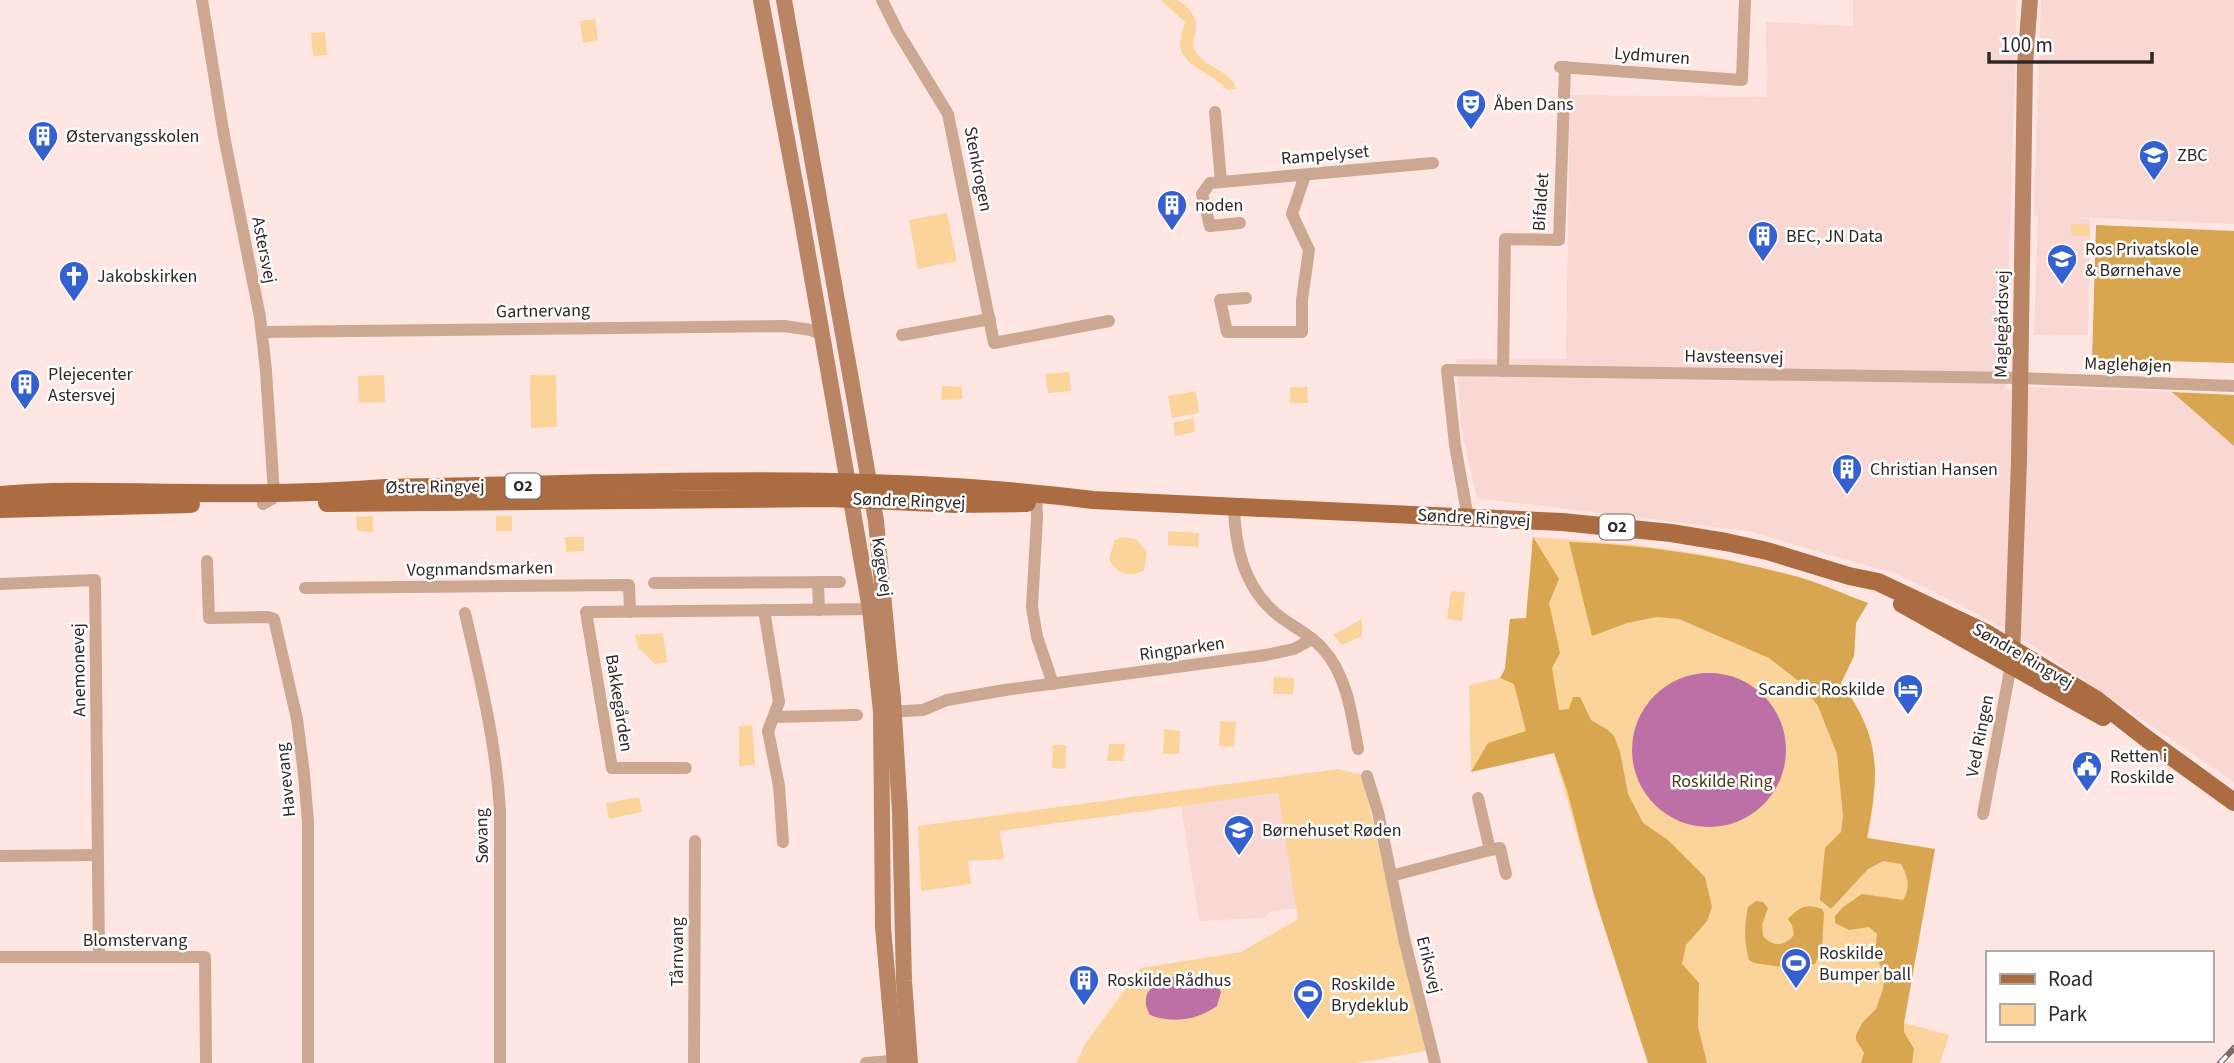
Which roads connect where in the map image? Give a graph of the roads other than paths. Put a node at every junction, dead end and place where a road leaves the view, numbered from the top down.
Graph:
1 (202, 0) edge
2 (761, 0) edge
3 (774, 0) edge
4 (784, 0) edge
5 (882, 0) edge
6 (1745, 0) edge
7 (2030, 0) edge
8 (1562, 67) joint
9 (799, 84) junction
10 (1215, 111) dead end
11 (1433, 163) dead end
12 (1304, 175) junction
13 (1221, 182) junction
14 (1240, 223) dead end
15 (1246, 298) dead end
16 (990, 319) junction
17 (1109, 321) dead end
18 (262, 332) junction
19 (822, 335) junction
20 (902, 335) dead end
21 (1503, 371) junction
22 (2020, 378) junction
23 (2234, 386) edge
24 (850, 490) junction
25 (872, 491) junction
26 (0, 495) edge
27 (1036, 498) junction
28 (268, 499) junction
29 (725, 499) joint
30 (1234, 508) junction
31 (0, 509) edge
32 (1468, 518) junction
33 (207, 561) dead end
34 (818, 582) junction
35 (840, 582) dead end
36 (654, 583) dead end
37 (0, 584) edge
38 (305, 588) dead end
39 (878, 609) junction
40 (764, 610) junction
41 (819, 610) junction
42 (630, 612) junction
43 (465, 613) dead end
44 (1312, 639) junction
45 (2012, 656) junction
46 (1053, 684) junction
47 (887, 712) junction
48 (857, 715) dead end
49 (774, 717) junction
50 (1359, 749) dead end
51 (686, 768) dead end
52 (1367, 776) dead end
53 (1478, 798) dead end
54 (2234, 802) edge
55 (1983, 814) dead end
56 (695, 841) dead end
57 (783, 842) dead end
58 (1490, 850) junction
59 (98, 855) junction
60 (0, 856) edge
61 (1506, 874) dead end
62 (1391, 876) junction
63 (0, 957) edge
64 (99, 957) junction
65 (902, 1062) edge
66 (206, 1063) edge
67 (308, 1063) edge
68 (500, 1063) edge
69 (694, 1063) edge
70 (866, 1063) edge
71 (1435, 1063) edge

1 - 18 street, Astersvej
2 - 19 street, Køgevej
3 - 9 street
4 - 9 street, Køgevej
5 - 16 street, Stenkrogen
6 - 8 street, Lydmuren
7 - 22 street, Maglegårdsvej
8 - 21 street, Bifaldet
9 - 25 street, Køgevej
10 - 13 street
11 - 12 street, Rampelyset
12 - 13 street, Rampelyset
12 - 15 street
13 - 14 street
16 - 17 street, Stenkrogen
16 - 20 street
18 - 19 street, Gartnervang
18 - 28 street, Astersvej
19 - 24 street, Køgevej
21 - 22 street, Havsteensvej
21 - 32 street, Havsteensvej
22 - 23 street, Maglehøjen
22 - 45 street, Maglegårdsvej
24 - 25 main road, Østre Ringvej / O2
24 - 28 main road, Østre Ringvej / O2
24 - 29 main road, Søndre Ringvej / O2
24 - 39 street, Køgevej
25 - 27 main road, Søndre Ringvej / O2
25 - 39 street, Køgevej
26 - 28 main road, Østre Ringvej / O2
27 - 30 main road, Søndre Ringvej / O2
27 - 46 street
28 - 29 main road, Østre Ringvej / O2
28 - 31 main road, Østre Ringvej / O2
30 - 32 main road, Søndre Ringvej / O2
30 - 44 street
32 - 45 main road, Søndre Ringvej / O2
33 - 67 street, Havevang
34 - 35 street
34 - 36 street
34 - 41 street
37 - 59 street, Anemonevej
38 - 42 street, Vognmandsmarken
39 - 41 street
39 - 47 street, Køgevej
40 - 41 street
40 - 42 street
40 - 49 street
42 - 51 street, Bakkegården
43 - 68 street, Søvang
44 - 46 street, Ringparken
44 - 50 street
45 - 54 main road, Søndre Ringvej / O2
45 - 55 street, Ved Ringen
46 - 47 street, Ringparken
47 - 65 street, Køgevej
48 - 49 street
49 - 57 street
52 - 62 street, Eriksvej
53 - 58 street
56 - 69 street, Tårnvang
58 - 61 street
58 - 62 street
59 - 60 street
59 - 64 street, Anemonevej
62 - 71 street, Eriksvej
63 - 64 street, Blomstervang
64 - 66 street, Blomstervang
65 - 70 street

